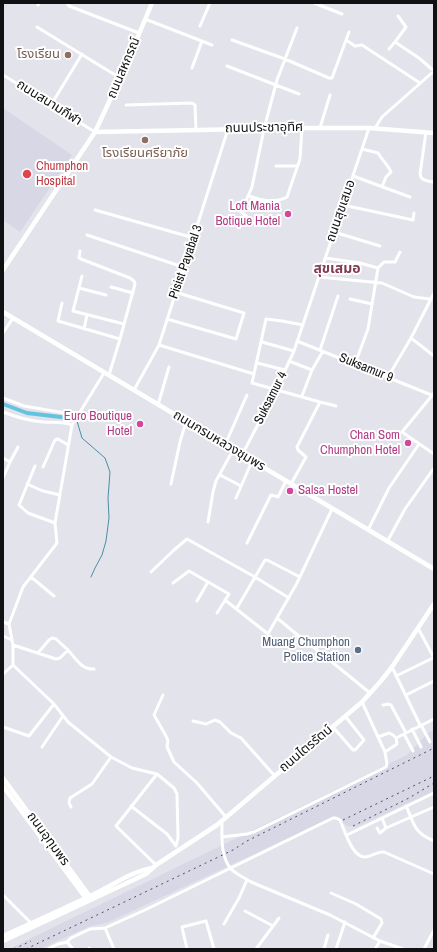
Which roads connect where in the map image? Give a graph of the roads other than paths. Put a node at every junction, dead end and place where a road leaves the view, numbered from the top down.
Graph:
1 (67, 3) edge
2 (152, 3) edge
3 (210, 3) edge
4 (314, 3) edge
5 (342, 14) dead end
6 (398, 16) dead end
7 (145, 20) junction
8 (200, 26) dead end
9 (37, 27) dead end
10 (297, 28) dead end
11 (349, 32) dead end
12 (139, 33) junction
13 (232, 40) dead end
14 (346, 40) junction
15 (202, 41) junction
16 (395, 42) junction
17 (212, 45) dead end
18 (389, 49) dead end
19 (82, 54) junction
20 (285, 59) junction
21 (227, 66) dead end
22 (192, 68) dead end
23 (434, 71) edge
24 (3, 75) edge
25 (120, 78) junction
26 (420, 83) junction
27 (276, 85) junction
28 (299, 94) dead end
29 (330, 95) dead end
30 (51, 105) junction
31 (126, 105) dead end
32 (302, 128) junction
33 (320, 128) junction
34 (369, 128) junction
35 (375, 128) junction
36 (228, 129) junction
37 (264, 129) junction
38 (196, 130) junction
39 (95, 132) junction
40 (426, 132) junction
41 (434, 133) edge
42 (362, 148) junction
43 (276, 166) dead end
44 (297, 166) junction
45 (353, 176) junction
46 (434, 182) edge
47 (382, 187) junction
48 (249, 196) junction
49 (410, 196) dead end
50 (343, 205) junction
51 (95, 210) dead end
52 (414, 212) dead end
53 (250, 219) dead end
54 (334, 232) junction
55 (87, 235) dead end
56 (194, 238) junction
57 (380, 246) dead end
58 (80, 251) dead end
59 (400, 252) dead end
60 (325, 258) junction
61 (183, 266) junction
62 (378, 268) junction
63 (3, 270) edge
64 (82, 276) dead end
65 (319, 277) junction
66 (376, 282) junction
67 (111, 287) dead end
68 (79, 288) junction
69 (175, 292) junction
70 (133, 293) junction
71 (434, 293) edge
72 (106, 295) dead end
73 (338, 296) dead end
74 (350, 299) dead end
75 (430, 299) junction
76 (62, 303) dead end
77 (372, 304) junction
78 (3, 312) edge
79 (88, 315) junction
80 (12, 318) junction
81 (167, 319) junction
82 (124, 324) junction
83 (303, 325) junction
84 (84, 329) junction
85 (3, 332) edge
86 (411, 338) junction
87 (120, 339) junction
88 (297, 340) junction
89 (262, 342) junction
90 (159, 345) junction
91 (294, 351) junction
92 (322, 351) junction
93 (434, 356) edge
94 (290, 361) junction
95 (257, 362) junction
96 (355, 364) junction
97 (169, 367) dead end
98 (286, 370) junction
99 (312, 370) junction
100 (106, 374) junction
101 (254, 374) junction
102 (388, 377) junction
103 (134, 390) junction
104 (276, 390) junction
105 (247, 395) dead end
106 (433, 395) edge
107 (302, 396) junction
108 (3, 398) edge
109 (320, 402) junction
110 (158, 405) junction
111 (336, 406) dead end
112 (3, 412) edge
113 (77, 416) junction
114 (186, 422) junction
115 (72, 424) junction
116 (68, 444) junction
117 (418, 444) junction
118 (225, 445) junction
119 (18, 447) dead end
120 (233, 450) junction
121 (434, 454) edge
122 (242, 455) junction
123 (3, 458) edge
124 (252, 461) junction
125 (10, 462) junction
126 (35, 466) dead end
127 (43, 467) dead end
128 (434, 468) edge
129 (220, 475) junction
130 (3, 478) edge
131 (288, 483) junction
132 (27, 484) junction
133 (171, 484) dead end
134 (241, 486) junction
135 (60, 495) junction
136 (236, 498) dead end
137 (332, 508) junction
138 (208, 522) dead end
139 (55, 523) junction
140 (368, 530) junction
141 (387, 542) junction
142 (247, 543) dead end
143 (434, 569) edge
144 (151, 572) dead end
145 (31, 577) junction
146 (255, 577) junction
147 (300, 577) junction
148 (208, 582) junction
149 (173, 583) dead end
150 (54, 596) dead end
151 (289, 598) junction
152 (225, 600) junction
153 (197, 601) dead end
154 (434, 604) edge
155 (237, 608) junction
156 (217, 613) dead end
157 (277, 618) junction
158 (3, 622) edge
159 (9, 624) junction
160 (418, 628) junction
161 (3, 636) edge
162 (12, 640) junction
163 (306, 642) dead end
164 (13, 645) junction
165 (311, 645) dead end
166 (68, 650) junction
167 (38, 653) junction
168 (434, 658) edge
169 (13, 665) junction
170 (392, 667) junction
171 (94, 669) dead end
172 (3, 674) edge
173 (396, 676) junction
174 (434, 681) edge
175 (370, 694) junction
176 (164, 695) dead end
177 (406, 695) junction
178 (362, 702) junction
179 (54, 704) junction
180 (383, 705) dead end
181 (63, 716) junction
182 (345, 716) junction
183 (434, 719) edge
184 (193, 721) dead end
185 (421, 725) junction
186 (332, 726) junction
187 (3, 727) edge
188 (412, 729) junction
189 (405, 733) junction
190 (378, 736) junction
191 (396, 738) junction
192 (430, 742) dead end
193 (42, 747) dead end
194 (421, 747) dead end
195 (413, 751) dead end
196 (385, 752) junction
197 (111, 757) junction
198 (157, 774) junction
199 (274, 775) junction
200 (3, 778) edge
201 (3, 786) edge
202 (434, 793) edge
203 (131, 806) junction
204 (406, 806) junction
205 (71, 807) dead end
206 (434, 808) edge
207 (411, 817) junction
208 (382, 818) junction
209 (224, 819) junction
210 (377, 828) dead end
211 (386, 828) junction
212 (347, 835) junction
213 (222, 837) junction
214 (434, 841) edge
215 (178, 848) junction
216 (156, 865) junction
217 (231, 869) junction
218 (434, 874) edge
219 (247, 880) junction
220 (331, 893) dead end
221 (3, 894) edge
222 (89, 899) junction
223 (245, 910) dead end
224 (279, 918) dead end
225 (345, 922) junction
226 (31, 924) junction
227 (224, 924) dead end
228 (273, 926) junction
229 (105, 928) junction
230 (434, 930) edge
231 (328, 935) dead end
232 (3, 937) edge
233 (373, 938) junction
234 (380, 941) junction
235 (67, 942) junction
236 (48, 949) edge
237 (73, 949) edge
238 (114, 949) edge
239 (187, 949) edge
240 (214, 949) edge
241 (256, 949) edge
242 (324, 949) edge
243 (336, 949) edge
244 (375, 949) edge
245 (403, 949) edge
246 (424, 949) edge

1 - 12 street
2 - 7 street, ถนนสหกรณ์
3 - 8 street
4 - 5 street
6 - 16 street
7 - 12 street, ถนนสหกรณ์
7 - 15 street
9 - 19 street
10 - 20 street
11 - 14 street
12 - 25 street, ถนนสหกรณ์
13 - 20 street
14 - 20 street
14 - 26 street
15 - 17 street
15 - 22 street
16 - 18 street
16 - 23 street
19 - 25 street
19 - 30 street
20 - 27 street
21 - 27 street
23 - 26 street
24 - 30 street, ถนนสนามกีฬา
25 - 39 street, ถนนสหกรณ์
26 - 35 street
27 - 28 street
27 - 37 street
29 - 33 street
30 - 39 street, ถนนสนามกีฬา
31 - 38 street
32 - 33 street, ถนนประชาอุทิศ
32 - 37 street, ถนนประชาอุทิศ
32 - 44 street
33 - 34 street, ถนนประชาอุทิศ
34 - 35 street, ถนนประชาอุทิศ
34 - 42 street, ถนนสุขเสมอ
35 - 40 street, ถนนประชาอุทิศ
36 - 37 street, ถนนประชาอุทิศ
36 - 38 street, ถนนประชาอุทิศ
36 - 56 street, Pisist Payabal 3
37 - 48 street
38 - 39 street, ถนนประชาอุทิศ
39 - 63 street, ถนนสหกรณ์
40 - 41 street, ถนนประชาอุทิศ
40 - 46 street
42 - 45 street, ถนนสุขเสมอ
42 - 47 street
43 - 44 street
44 - 48 street
45 - 47 street
45 - 50 street, ถนนสุขเสมอ
47 - 49 street
48 - 53 street
50 - 52 street
50 - 54 street, ถนนสุขเสมอ
51 - 56 street
54 - 57 street
54 - 60 street, ถนนสุขเสมอ
55 - 61 street
56 - 61 street, Pisist Payabal 3
58 - 70 street
59 - 62 street
60 - 62 street
60 - 65 street, ถนนสุขเสมอ
61 - 69 street, Pisist Payabal 3
62 - 66 street
64 - 68 street
65 - 66 street
65 - 83 street, ถนนสุขเสมอ
66 - 75 street
66 - 77 street
67 - 70 street
68 - 72 street
68 - 79 street
69 - 81 street, Pisist Payabal 3
69 - 81 street
70 - 82 street
71 - 75 street
73 - 92 street
74 - 77 street
75 - 86 street
76 - 84 street
77 - 96 street
78 - 80 street, ถนนกรมหลวงชุมพร
79 - 82 street
79 - 84 street
80 - 85 street
80 - 100 street, ถนนกรมหลวงชุมพร
81 - 90 street, Pisist Payabal 3
82 - 87 street
83 - 88 street, ถนนสุขเสมอ
83 - 89 street
84 - 87 street
86 - 93 street
86 - 102 street
87 - 100 street
88 - 91 street, Suksamur 4
88 - 92 street, Suksamur 9
89 - 91 street
89 - 95 street
90 - 101 street
90 - 103 street, Pisist Payabal 3
91 - 94 street, Suksamur 4
92 - 96 street, Suksamur 9
92 - 99 street
94 - 98 street, Suksamur 4
94 - 99 street
95 - 98 street
95 - 101 street
96 - 102 street, Suksamur 9
97 - 110 street
98 - 104 street, Suksamur 4
99 - 107 street
100 - 103 street, ถนนกรมหลวงชุมพร
100 - 113 street
101 - 104 street
102 - 106 street, Suksamur 9
103 - 110 street, ถนนกรมหลวงชุมพร
104 - 107 street
104 - 122 street, Suksamur 4
105 - 118 street
106 - 117 street
107 - 109 street
108 - 113 street
109 - 111 street
109 - 131 street
110 - 114 street, ถนนกรมหลวงชุมพร
112 - 115 street
113 - 115 street
114 - 118 street, ถนนกรมหลวงชุมพร
114 - 133 street
115 - 116 street
116 - 127 street
116 - 135 street
117 - 121 street
117 - 140 street
118 - 120 street, ถนนกรมหลวงชุมพร
119 - 125 street
120 - 122 street, ถนนกรมหลวงชุมพร
120 - 129 street
122 - 124 street, ถนนกรมหลวงชุมพร
123 - 125 street
124 - 131 street, ถนนกรมหลวงชุมพร
124 - 134 street
125 - 130 street
126 - 132 street
128 - 141 street
129 - 134 street
129 - 138 street
131 - 137 street, ถนนกรมหลวงชุมพร
131 - 142 street
132 - 135 street
132 - 139 street
134 - 136 street
135 - 139 street
137 - 140 street, ถนนกรมหลวงชุมพร
137 - 147 street
139 - 145 street
140 - 141 street, ถนนกรมหลวงชุมพร
141 - 143 street, ถนนกรมหลวงชุมพร
144 - 146 street
145 - 150 street
145 - 159 street
146 - 147 street
146 - 151 street
146 - 155 street
147 - 151 street
148 - 149 street
148 - 152 street
148 - 153 street
151 - 157 street
152 - 155 street
152 - 156 street
154 - 160 street, ถนนไตรรัตน์
155 - 157 street
157 - 163 street
158 - 159 street
159 - 162 street
160 - 168 street
160 - 170 street, ถนนไตรรัตน์
161 - 162 street
162 - 164 street
164 - 167 street
164 - 169 street
165 - 175 street
166 - 167 street
166 - 167 street
166 - 171 street
168 - 173 street
169 - 172 street
169 - 179 street
170 - 173 street
170 - 175 street, ถนนไตรรัตน์
173 - 177 street
174 - 177 street
175 - 178 street, ถนนไตรรัตน์
176 - 209 street
177 - 185 street
178 - 182 street, ถนนไตรรัตน์
178 - 190 street
179 - 181 street
179 - 187 street
180 - 189 street
181 - 193 street
181 - 197 street
182 - 186 street, ถนนไตรรัตน์
182 - 186 street
183 - 185 street
184 - 199 street
185 - 188 street
185 - 192 street
186 - 199 street, ถนนไตรรัตน์
188 - 189 street
188 - 194 street
189 - 191 street
189 - 195 street
190 - 191 street
190 - 196 street
191 - 196 street
196 - 213 street
197 - 198 street
197 - 205 street
198 - 203 street
198 - 215 street
199 - 209 street, ถนนไตรรัตน์
200 - 222 street, ถนนอุทุมพร
201 - 222 street, ถนนอุทุมพร
202 - 204 street
203 - 215 street
203 - 216 street
204 - 207 street
204 - 208 street
206 - 207 street
207 - 211 street
207 - 214 street
208 - 211 street
208 - 212 street
209 - 213 street
209 - 215 street, ถนนไตรรัตน์
210 - 211 street
212 - 217 street
212 - 218 street
213 - 217 street
215 - 216 street, ถนนไตรรัตน์
216 - 222 street, ถนนไตรรัตน์
217 - 219 street
217 - 229 street
219 - 225 street
219 - 227 street
220 - 233 street
221 - 226 street
222 - 226 street
222 - 232 street
223 - 228 street
224 - 228 street
225 - 233 street
225 - 243 street
226 - 232 street
228 - 241 street
229 - 235 street
229 - 238 street
230 - 246 street
231 - 242 street
233 - 234 street
234 - 244 street
234 - 245 street
235 - 236 street
235 - 237 street
239 - 240 street

